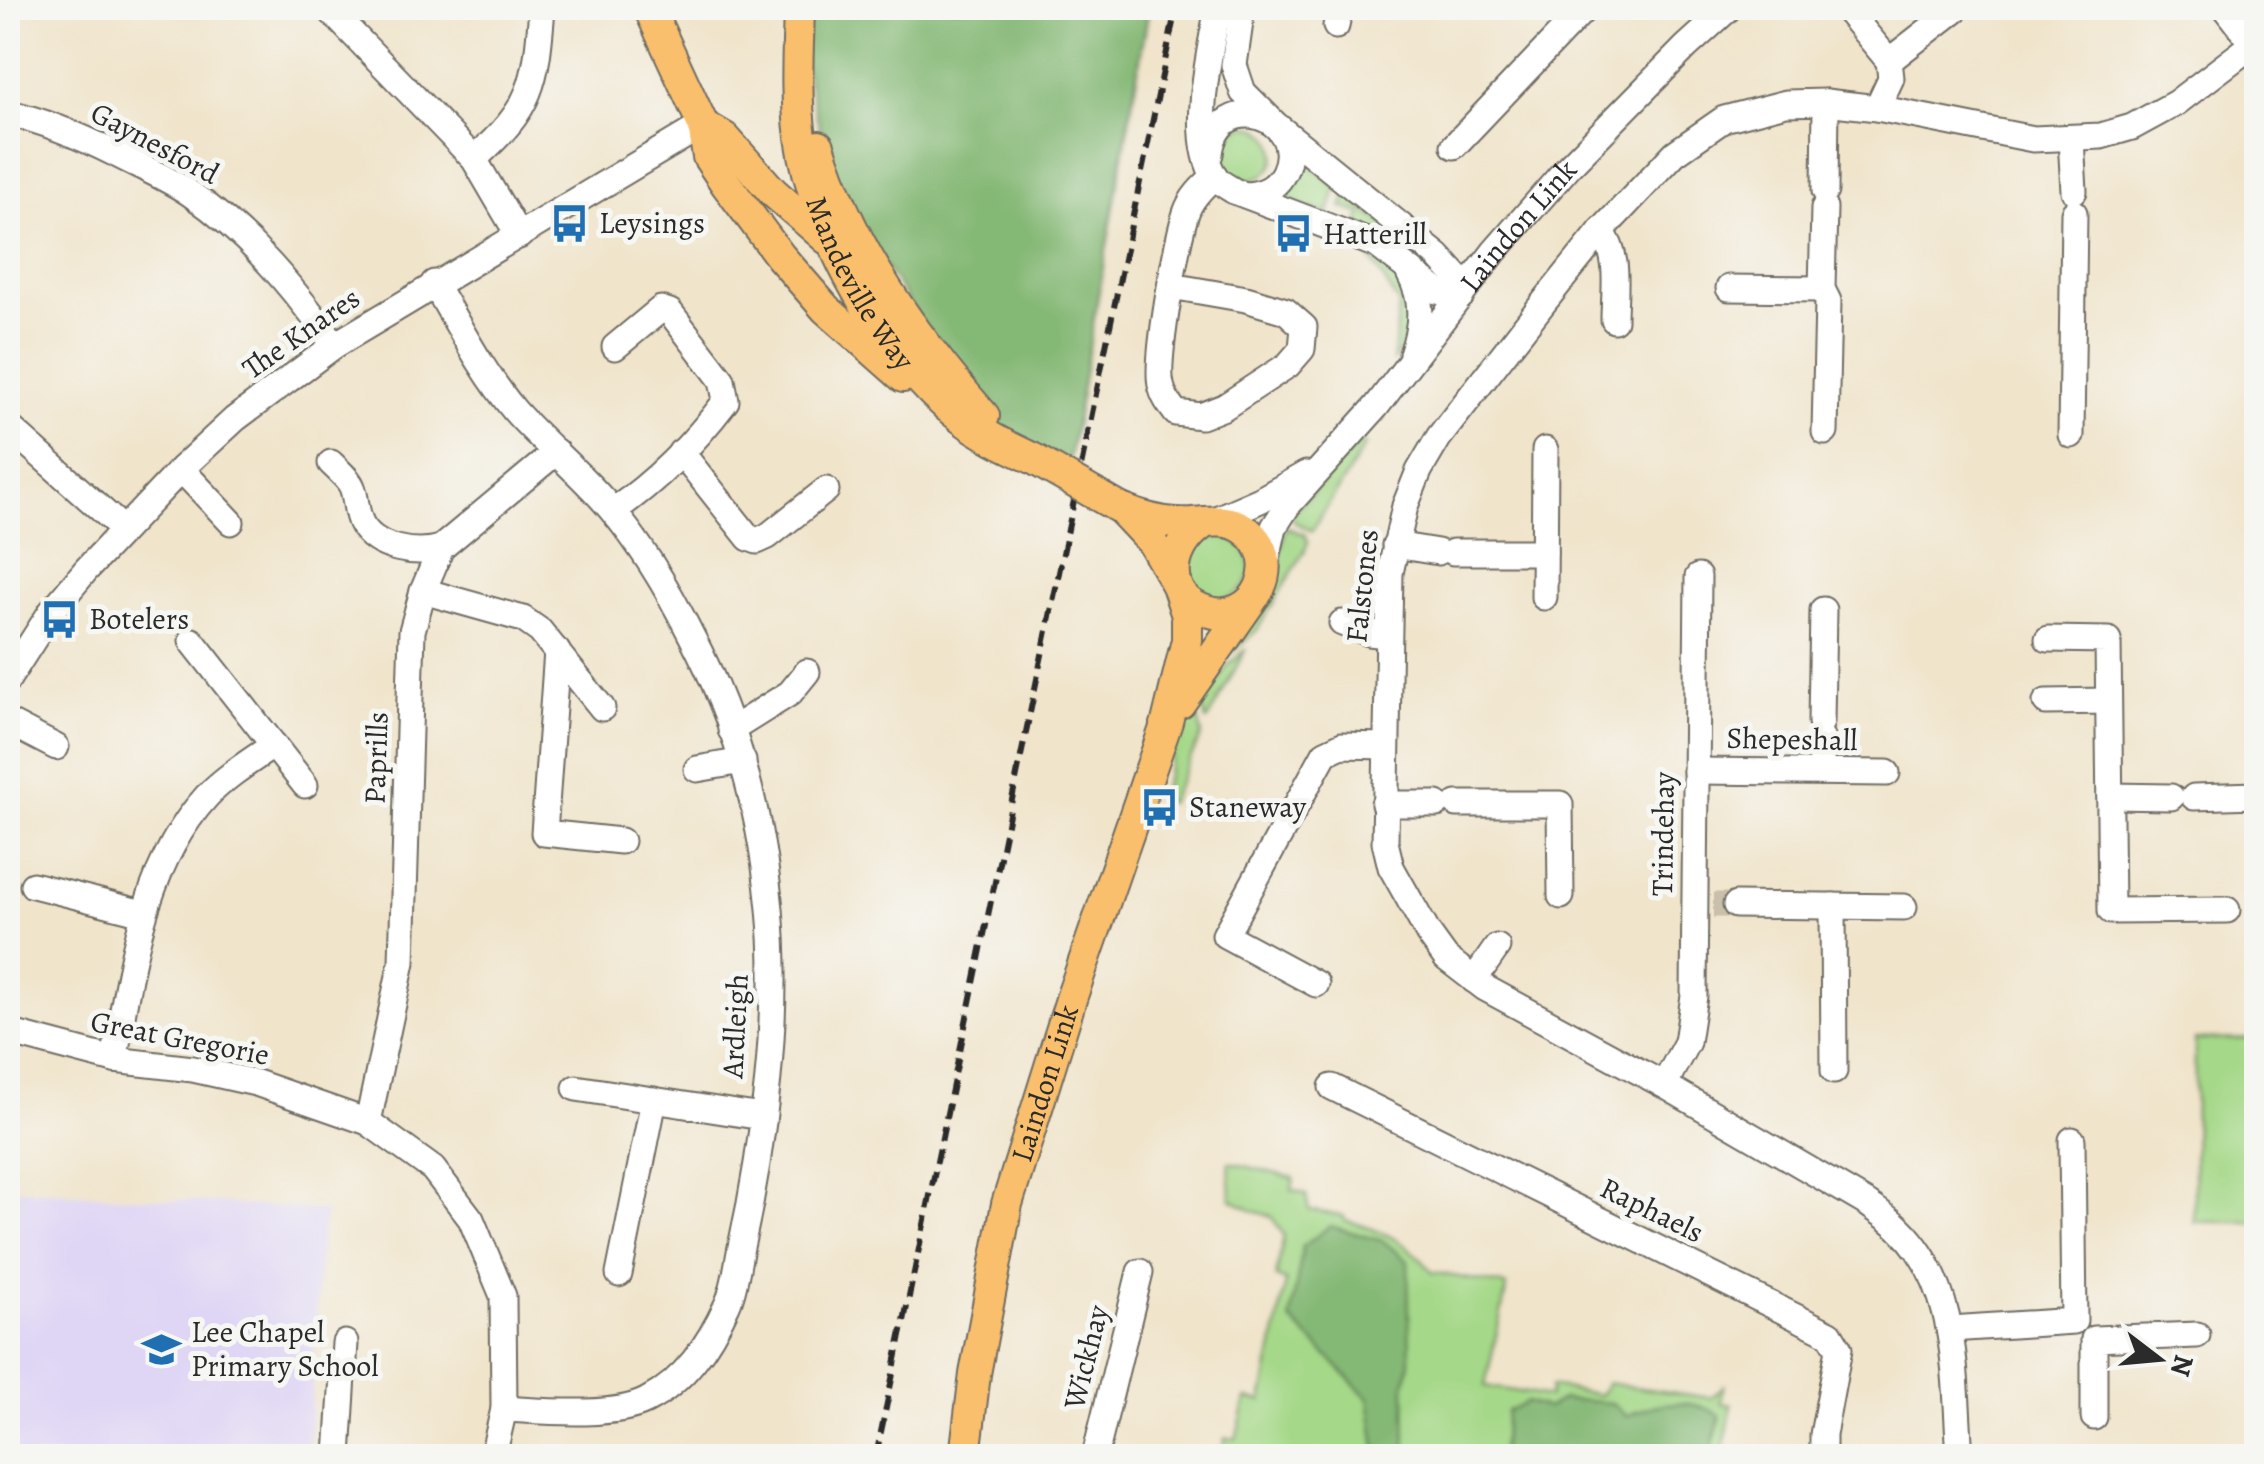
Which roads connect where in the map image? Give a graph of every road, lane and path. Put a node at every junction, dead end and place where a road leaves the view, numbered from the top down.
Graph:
1 (328, 8) edge
2 (542, 8) edge
3 (649, 8) edge
4 (799, 8) edge
5 (1218, 8) edge
6 (1242, 8) edge
7 (1585, 8) edge
8 (1729, 8) edge
9 (1845, 8) edge
10 (1956, 8) edge
11 (2226, 8) edge
12 (798, 40) junction
13 (2255, 43) edge
14 (1889, 61) junction
15 (1826, 102) junction
16 (1877, 108) junction
17 (8, 113) edge
18 (703, 125) junction
19 (1276, 125) junction
20 (2071, 139) junction
21 (1454, 146) dead end
22 (474, 159) junction
23 (1212, 170) junction
24 (1246, 195) junction
25 (1602, 232) junction
26 (519, 236) junction
27 (833, 244) junction
28 (1494, 252) junction
29 (1438, 256) junction
30 (1395, 258) junction
31 (434, 283) junction
32 (1171, 286) junction
33 (1729, 288) dead end
34 (1822, 289) junction
35 (1461, 296) junction
36 (892, 298) junction
37 (1614, 320) dead end
38 (335, 345) junction
39 (615, 348) dead end
40 (1403, 372) junction
41 (959, 416) junction
42 (8, 426) edge
43 (1826, 432) dead end
44 (2071, 435) dead end
45 (1545, 450) dead end
46 (556, 452) junction
47 (681, 452) junction
48 (1034, 460) junction
49 (1327, 461) junction
50 (332, 463) dead end
51 (182, 469) junction
52 (826, 490) dead end
53 (1122, 509) junction
54 (613, 510) junction
55 (1210, 521) junction
56 (231, 522) dead end
57 (123, 530) junction
58 (1395, 545) junction
59 (441, 548) junction
60 (1544, 552) junction
61 (1266, 562) junction
62 (1698, 577) dead end
63 (1177, 585) junction
64 (423, 591) junction
65 (1256, 596) junction
66 (1544, 597) dead end
67 (1823, 610) dead end
68 (1342, 623) dead end
69 (1387, 635) junction
70 (2048, 639) dead end
71 (192, 640) dead end
72 (557, 651) junction
73 (807, 672) dead end
74 (8, 679) edge
75 (2046, 702) dead end
76 (2108, 702) junction
77 (602, 708) dead end
78 (8, 722) edge
79 (1167, 722) junction
80 (731, 730) junction
81 (274, 745) junction
82 (1384, 746) junction
83 (56, 747) dead end
84 (743, 761) junction
85 (697, 770) dead end
86 (1696, 771) junction
87 (1820, 772) junction
88 (1887, 773) dead end
89 (306, 785) dead end
90 (2256, 794) edge
91 (2110, 796) junction
92 (1384, 804) junction
93 (622, 841) dead end
94 (33, 885) dead end
95 (1561, 896) dead end
96 (1715, 905) junction
97 (1833, 906) junction
98 (1904, 907) dead end
99 (2226, 910) dead end
100 (143, 913) junction
101 (1496, 947) dead end
102 (1474, 980) junction
103 (1316, 984) dead end
104 (8, 1032) edge
105 (114, 1060) junction
106 (1834, 1071) dead end
107 (1664, 1084) junction
108 (1332, 1087) dead end
109 (576, 1088) dead end
110 (654, 1100) junction
111 (762, 1117) junction
112 (368, 1122) junction
113 (2072, 1140) dead end
114 (1140, 1272) dead end
115 (619, 1274) dead end
116 (2074, 1320) junction
117 (1950, 1330) junction
118 (2197, 1334) dead end
119 (2094, 1338) junction
120 (346, 1344) dead end
121 (504, 1409) junction
122 (2094, 1417) dead end
123 (338, 1456) edge
124 (493, 1456) edge
125 (965, 1456) edge
126 (1095, 1456) edge
127 (1822, 1456) edge
128 (1960, 1456) edge

1 - 22 street
2 - 22 street
3 - 18 main road
4 - 12 main road, Mandeville Way
5 - 23 street
6 - 19 street
7 - 21 street
8 - 28 street, Laindon Link
9 - 14 street
10 - 14 street
11 - 13 street
12 - 27 main road, Mandeville Way
12 - 36 main road, Mandeville Way
13 - 20 street, Falstones
14 - 16 street
15 - 16 street, Falstones
15 - 25 street, Falstones
15 - 34 street
16 - 20 street, Falstones
17 - 38 street, Gaynesford
18 - 26 street, The Knares
18 - 27 main road
18 - 41 main road
19 - 23 street
19 - 24 street
19 - 29 street
20 - 44 street
22 - 26 street
23 - 24 street
23 - 32 street
24 - 30 street
25 - 37 street
25 - 58 street, Falstones
26 - 31 street, The Knares
27 - 36 main road
27 - 41 main road, Mandeville Way
28 - 29 street
28 - 35 street, Laindon Link
29 - 35 street
30 - 35 street
30 - 40 street
31 - 38 street, The Knares
31 - 46 street, Ardleigh
32 - 32 street
33 - 34 street
34 - 43 street
35 - 40 street, Laindon Link
36 - 48 main road, Mandeville Way
38 - 51 street, The Knares
39 - 47 street
40 - 49 street, Laindon Link
41 - 48 main road, Mandeville Way
42 - 57 street
45 - 60 street
46 - 54 street, Ardleigh
46 - 59 street, Paprills
47 - 52 street
47 - 54 street
48 - 53 main road, Mandeville Way, bridge
49 - 55 street, Laindon Link
49 - 61 street, Laindon Link
50 - 59 street
51 - 56 street
51 - 57 street, The Knares
53 - 55 main road, Mandeville Way
53 - 63 main road, Mandeville Way
54 - 80 street, Ardleigh
55 - 61 main road
55 - 63 main road
57 - 74 street, The Knares
58 - 60 street
58 - 69 street, Falstones
59 - 64 street, Paprills
60 - 66 street
61 - 65 main road
62 - 86 street, Trindehay
63 - 65 main road
63 - 79 main road, Laindon Link
64 - 72 street
64 - 112 street, Paprills
65 - 79 main road, Laindon Link
67 - 87 street
68 - 69 street
69 - 82 street, Falstones
70 - 76 street
71 - 81 street
72 - 77 street
72 - 93 street
73 - 80 street
75 - 76 street
76 - 91 street
78 - 83 street
79 - 125 main road, Laindon Link
80 - 84 street, Ardleigh
81 - 89 street
81 - 100 street
82 - 92 street, Falstones
82 - 103 street
84 - 85 street
84 - 111 street, Ardleigh
86 - 87 street, Shepeshall
86 - 96 street, Trindehay
87 - 88 street, Shepeshall
90 - 91 street
91 - 99 street
92 - 95 street
92 - 102 street, Falstones
94 - 100 street
96 - 97 street
96 - 107 street, Trindehay
97 - 98 street
97 - 106 street
100 - 105 street
101 - 102 street
102 - 107 street, Falstones
104 - 105 street, Great Gregorie
105 - 112 street, Great Gregorie
107 - 117 street, Falstones
108 - 127 street, Raphaels
109 - 110 street
110 - 111 street
110 - 115 street
111 - 121 street, Ardleigh
112 - 121 street, Great Gregorie
113 - 116 street
114 - 126 street, Wickhay
116 - 117 street
116 - 119 street
117 - 128 street, Falstones
118 - 119 street
119 - 122 street
120 - 123 street
121 - 124 street, Great Gregorie

